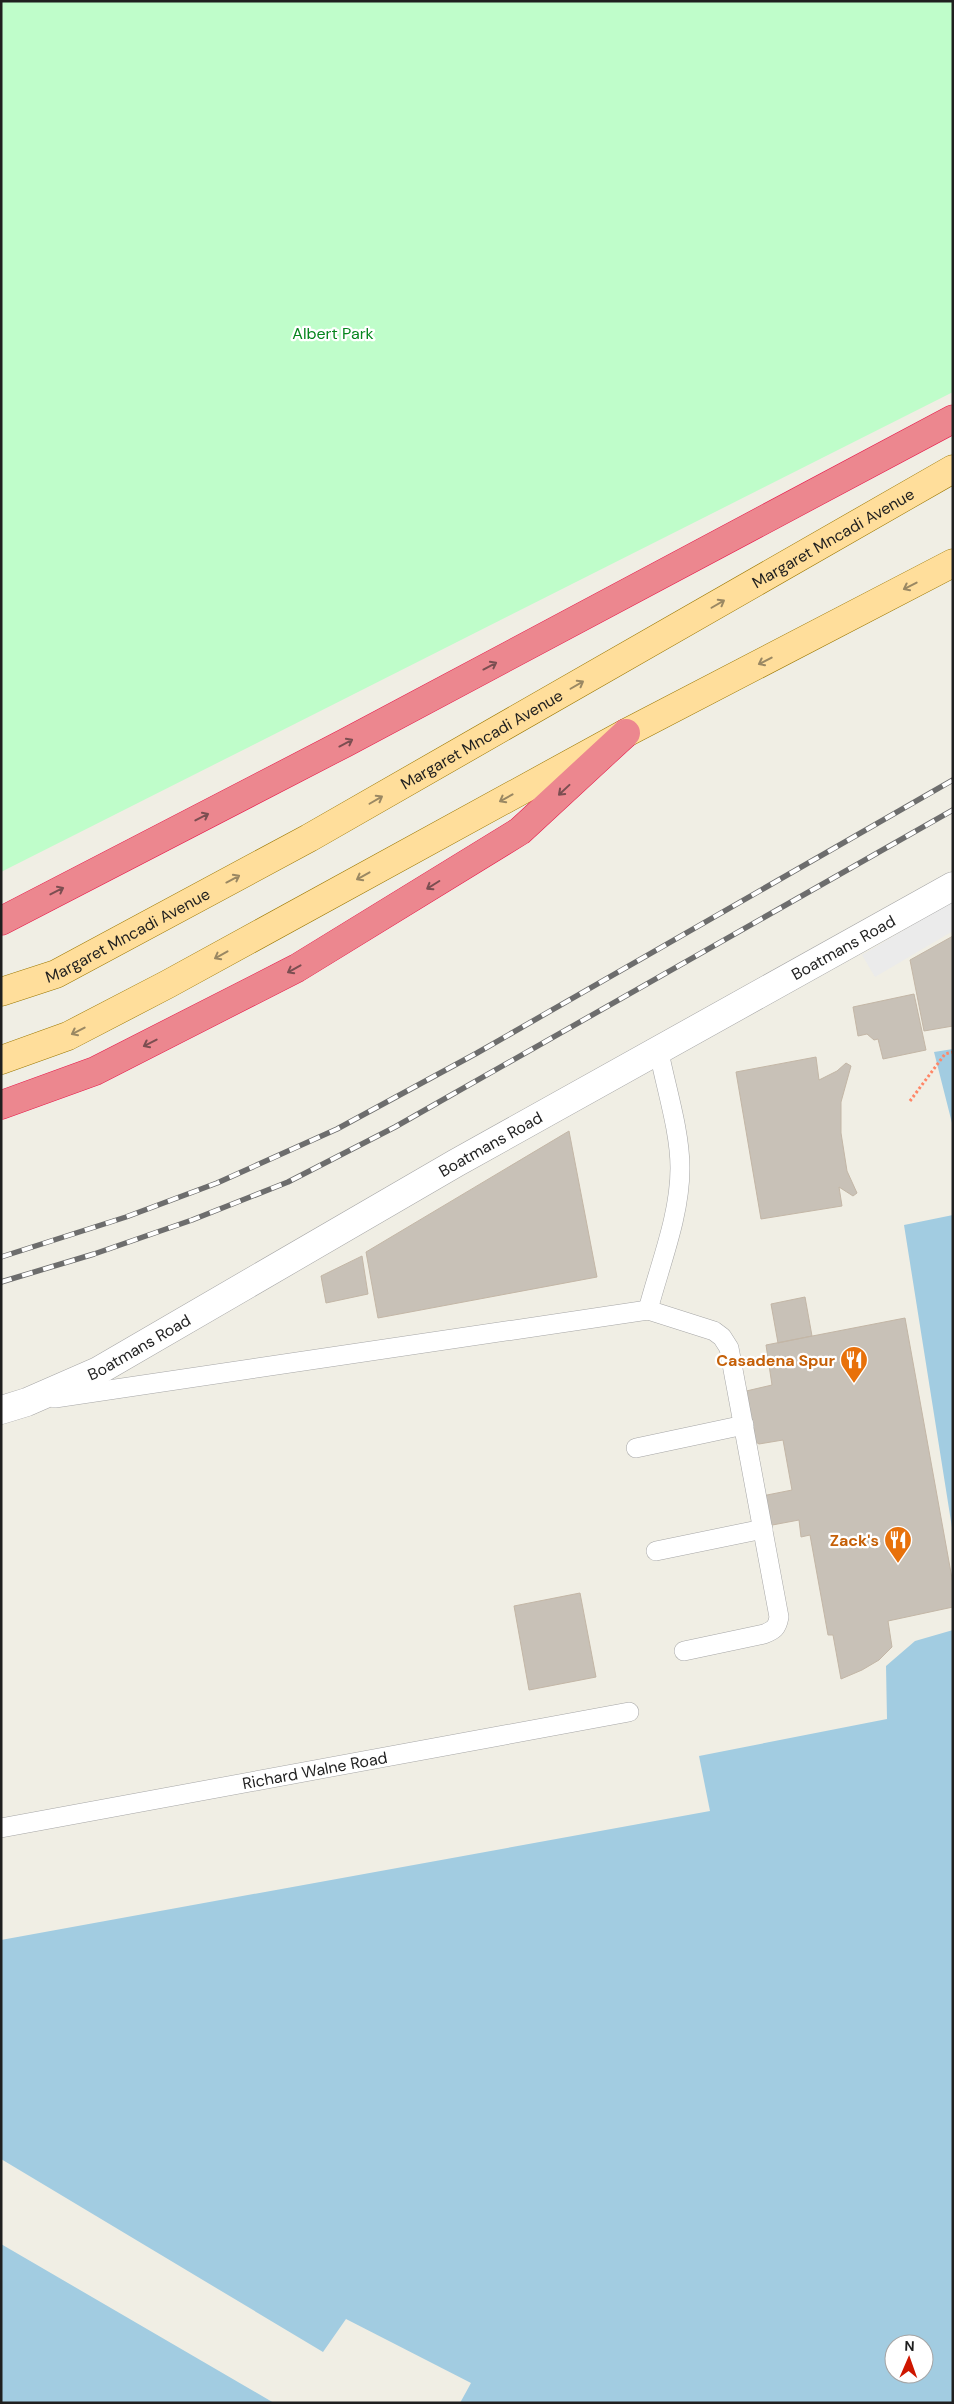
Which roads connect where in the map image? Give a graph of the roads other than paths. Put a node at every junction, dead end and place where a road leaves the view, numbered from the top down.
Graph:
1 (953, 419) edge
2 (953, 469) edge
3 (953, 563) edge
4 (626, 733) junction
5 (953, 886) edge
6 (8, 917) edge
7 (1, 992) edge
8 (659, 1052) junction
9 (1, 1060) edge
10 (1, 1105) edge
11 (648, 1310) junction
12 (14, 1406) edge
13 (744, 1425) junction
14 (636, 1448) dead end
15 (763, 1529) junction
16 (656, 1551) dead end
17 (684, 1651) dead end
18 (629, 1712) dead end
19 (1, 1828) edge

6 -> 1 highway
7 -> 2 main road, Margaret Mncadi Avenue
3 -> 4 main road
4 -> 9 main road
4 -> 10 highway
5 - 8 street, Boatmans Road
8 - 11 lane
8 - 12 street, Boatmans Road
11 - 12 lane
11 - 13 lane
13 - 14 lane
13 - 15 lane
15 - 16 lane
15 - 17 lane
18 - 19 lane, Richard Walne Road

